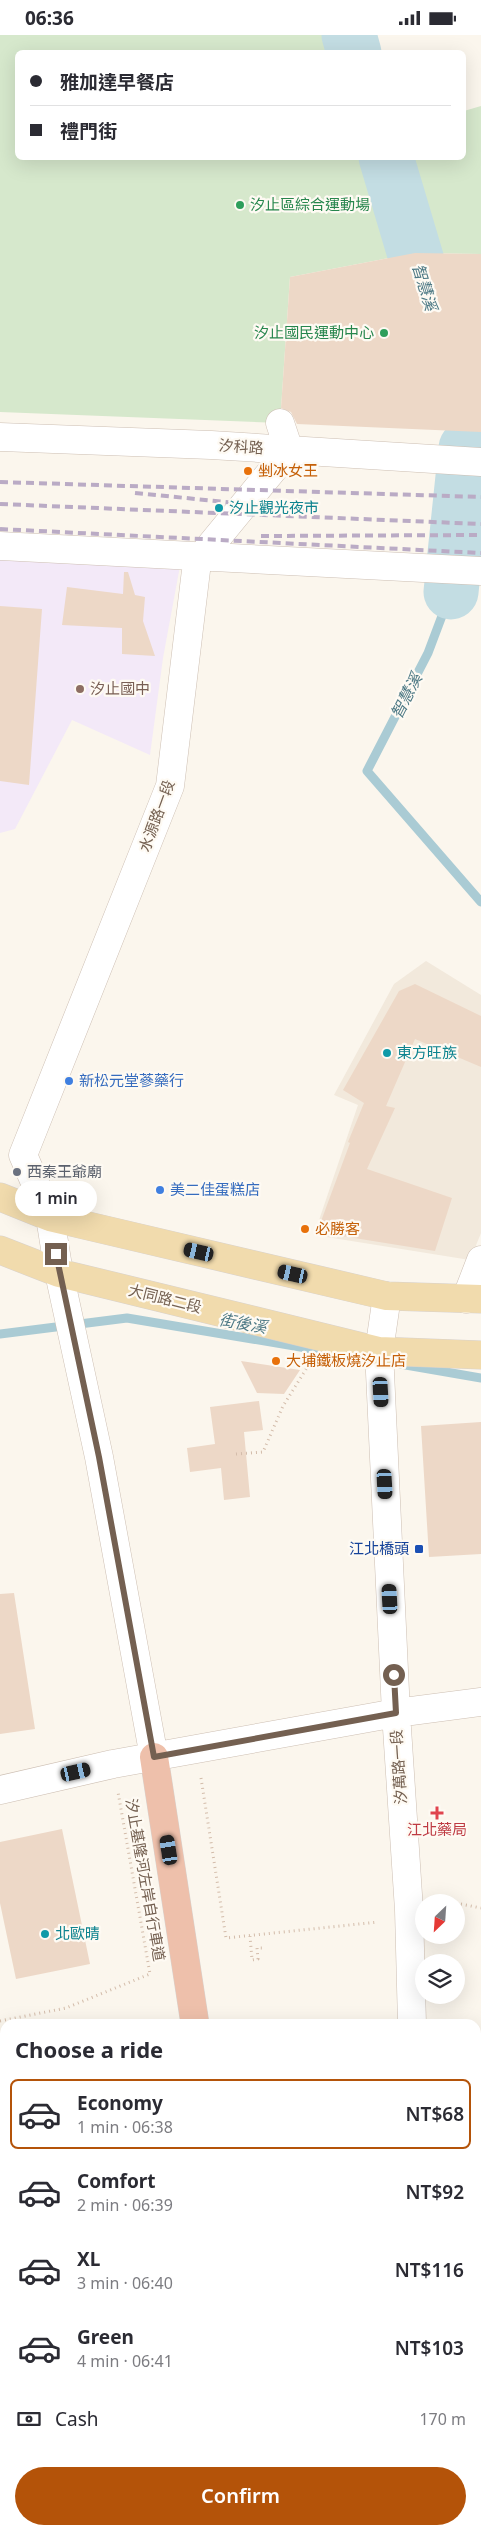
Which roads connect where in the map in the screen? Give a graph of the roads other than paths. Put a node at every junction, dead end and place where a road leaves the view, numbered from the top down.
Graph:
1 (280, 423) dead end
2 (0, 437) edge
3 (289, 450) junction
4 (481, 461) edge
5 (0, 547) edge
6 (202, 556) junction
7 (474, 570) edge
8 (0, 1197) edge
9 (50, 1217) junction
10 (0, 1250) edge
11 (481, 1260) edge
12 (59, 1273) junction
13 (387, 1296) junction
14 (472, 1299) edge
15 (481, 1355) edge
16 (380, 1362) junction
17 (481, 1702) edge
18 (396, 1713) junction
19 (154, 1757) junction
20 (0, 1789) edge
21 (194, 2019) edge
22 (412, 2019) edge

1 - 3 street
2 - 3 street, 汐科路
3 - 4 street, 汐科路
3 - 6 street, 水源路一段
5 - 6 street
6 - 7 street
6 - 9 street, 水源路一段
8 - 9 main road
9 - 12 street, 水源路一段
9 - 13 main road
10 - 12 main road, 大同路二段
11 - 14 street
12 - 16 main road, 大同路二段
12 - 19 street, 水源路一段
13 - 14 main road
13 - 16 street, 汐萬路一段
15 - 16 main road, 大同路二段
16 - 18 street, 汐萬路一段
17 - 18 street
18 - 19 street
18 - 22 street, 汐萬路一段
19 - 20 street
19 - 21 highway

